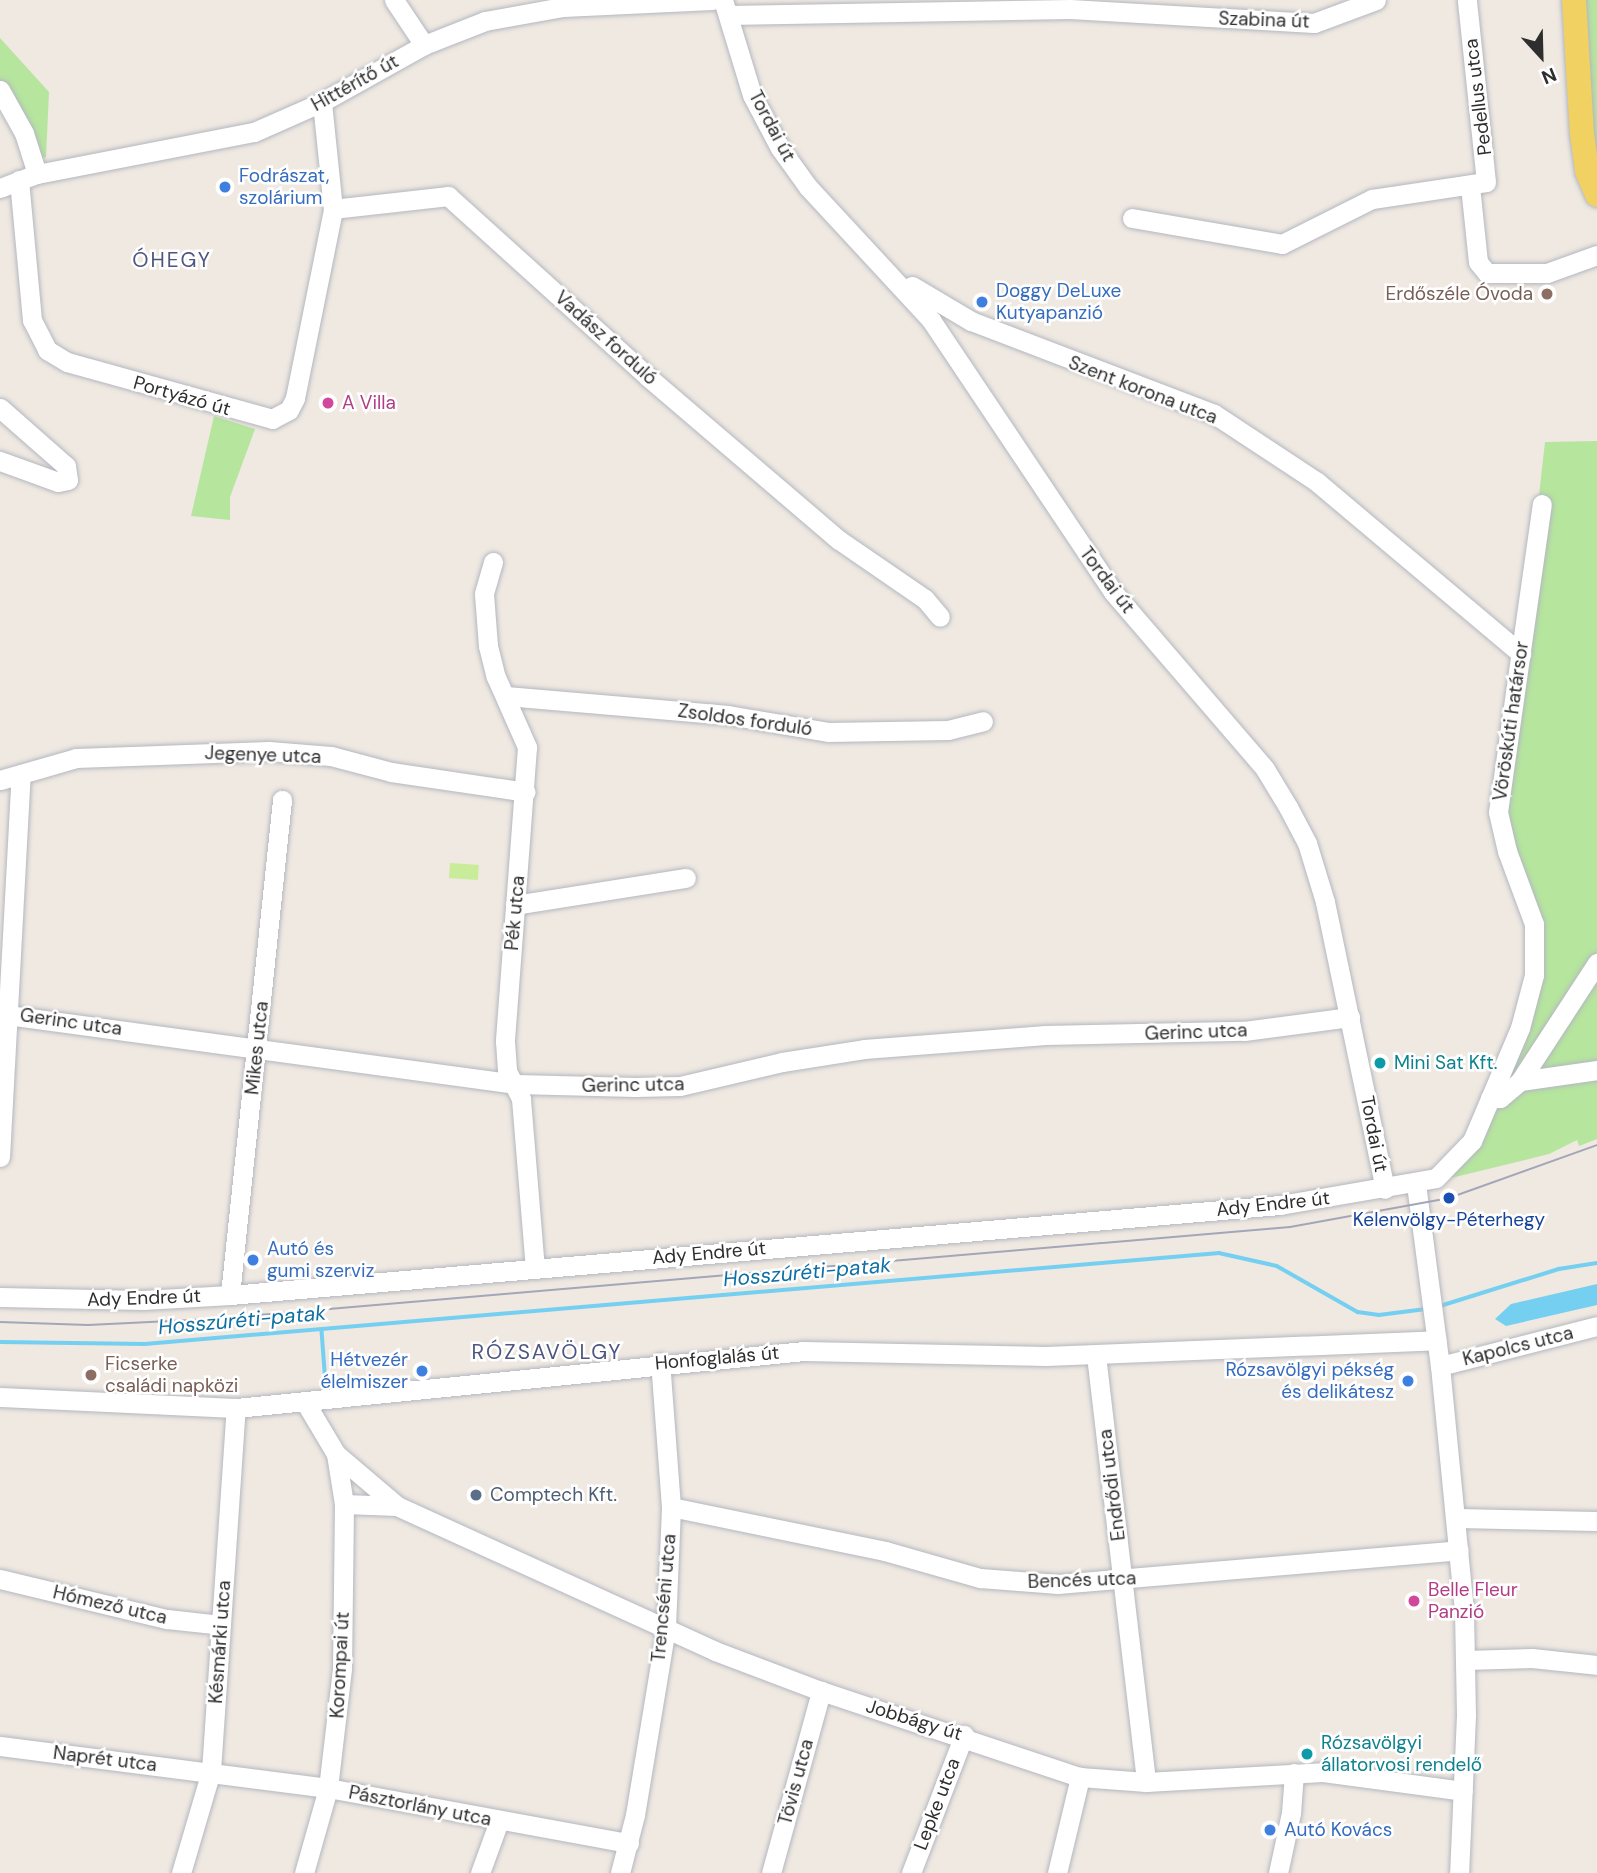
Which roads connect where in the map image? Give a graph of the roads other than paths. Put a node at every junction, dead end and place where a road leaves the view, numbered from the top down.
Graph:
1 (394, 0) edge
2 (713, 0) edge
3 (1376, 0) edge
4 (1467, 0) edge
5 (1574, 0) edge
6 (726, 7) edge
7 (424, 45) junction
8 (0, 90) edge
9 (322, 102) junction
10 (28, 177) junction
11 (1470, 186) junction
12 (0, 188) edge
13 (1597, 195) edge
14 (333, 209) junction
15 (1132, 218) dead end
16 (1595, 256) edge
17 (877, 262) junction
18 (0, 408) edge
19 (0, 461) edge
20 (1542, 504) dead end
21 (493, 562) dead end
22 (940, 617) dead end
23 (1521, 654) junction
24 (506, 696) junction
25 (983, 721) dead end
26 (21, 775) junction
27 (0, 780) edge
28 (526, 792) junction
29 (282, 800) dead end
30 (685, 878) dead end
31 (515, 905) junction
32 (1597, 963) edge
33 (4, 1014) edge
34 (1350, 1017) junction
35 (257, 1049) junction
36 (1597, 1070) edge
37 (1520, 1081) junction
38 (516, 1084) junction
39 (1490, 1098) junction
40 (0, 1157) edge
41 (1416, 1184) junction
42 (1385, 1189) junction
43 (535, 1268) junction
44 (230, 1295) junction
45 (0, 1297) edge
46 (1597, 1326) edge
47 (1437, 1340) junction
48 (1097, 1355) junction
49 (660, 1362) junction
50 (1440, 1366) junction
51 (0, 1397) edge
52 (305, 1402) junction
53 (236, 1408) junction
54 (336, 1454) junction
55 (344, 1504) junction
56 (397, 1506) junction
57 (671, 1507) junction
58 (1456, 1518) junction
59 (1597, 1521) edge
60 (1459, 1550) junction
61 (0, 1579) edge
62 (1123, 1580) junction
63 (221, 1625) junction
64 (666, 1628) junction
65 (1466, 1660) junction
66 (1597, 1665) edge
67 (821, 1691) junction
68 (964, 1735) junction
69 (0, 1746) edge
70 (211, 1771) junction
71 (1294, 1773) junction
72 (1080, 1777) junction
73 (1146, 1782) junction
74 (328, 1788) junction
75 (1463, 1791) junction
76 (499, 1821) junction
77 (629, 1843) junction
78 (181, 1873) edge
79 (303, 1873) edge
80 (480, 1873) edge
81 (620, 1873) edge
82 (771, 1873) edge
83 (911, 1873) edge
84 (1057, 1873) edge
85 (1278, 1873) edge
86 (1459, 1873) edge

1 - 7 street
2 - 7 street, Hittérítő út
3 - 6 street, Szabina út
4 - 11 street, Pedellus utca
5 - 13 main road
6 - 17 street, Tordai út
7 - 9 street, Hittérítő út
8 - 10 street, Portyázó út
9 - 10 street, Hittérítő út
9 - 14 street
10 - 12 street, Hittérítő út
10 - 14 street, Portyázó út
11 - 15 street
11 - 16 street
14 - 22 street, Vadász forduló
17 - 23 street, Szent korona utca
17 - 34 street, Tordai út
18 - 19 street
20 - 23 street, Vöröskúti határsor
21 - 24 street, Pék utca
23 - 39 street, Vöröskúti határsor
24 - 25 street, Zsoldos forduló
24 - 28 street, Pék utca
26 - 27 street, Jegenye utca
26 - 28 street, Jegenye utca
26 - 33 street
28 - 31 street, Pék utca
29 - 35 street, Mikes utca
30 - 31 street
31 - 38 street, Pék utca
32 - 37 street
33 - 35 street, Gerinc utca
33 - 40 street
34 - 38 street, Gerinc utca
34 - 42 street, Tordai út
35 - 38 street, Gerinc utca
35 - 44 street, Mikes utca
36 - 37 street
37 - 39 street
38 - 43 street, Pék utca
39 - 41 street, Vöröskúti határsor
41 - 42 street, Ady Endre út
41 - 47 street
42 - 43 street, Ady Endre út
43 - 44 street, Ady Endre út
44 - 45 street, Ady Endre út
46 - 50 street, Kapolcs utca
47 - 48 street, Honfoglalás út
47 - 50 street
48 - 49 street, Honfoglalás út
48 - 62 street, Endrődi utca
49 - 52 street, Honfoglalás út
49 - 57 street, Trencséni utca
50 - 58 street
51 - 53 street, Honfoglalás út
52 - 53 street, Honfoglalás út
52 - 54 street, Jobbágy út
53 - 63 street, Késmárki utca
54 - 55 street, Korompai út
54 - 56 street, Jobbágy út
55 - 56 street, Jobbágy út
55 - 74 street, Korompai út
56 - 64 street, Jobbágy út
57 - 62 street, Bencés utca
57 - 64 street, Trencséni utca
58 - 59 street
58 - 60 street
60 - 62 street, Bencés utca
60 - 65 street
61 - 63 street, Hómező utca
62 - 73 street, Endrődi utca
63 - 70 street, Késmárki utca
64 - 67 street, Jobbágy út
64 - 77 street, Trencséni utca
65 - 66 street
65 - 75 street
67 - 68 street, Jobbágy út
67 - 82 street, Tövis utca
68 - 72 street, Jobbágy út
68 - 83 street, Lepke utca
69 - 70 street, Naprét utca
70 - 74 street, Pásztorlány utca
70 - 78 street, Késmárki utca
71 - 73 street, Jobbágy út
71 - 75 street, Jobbágy út
71 - 85 street
72 - 73 street, Jobbágy út
72 - 84 street
74 - 76 street, Pásztorlány utca
74 - 79 street, Korompai út
75 - 86 street
76 - 77 street, Pásztorlány utca
76 - 80 street
77 - 81 street, Trencséni utca

